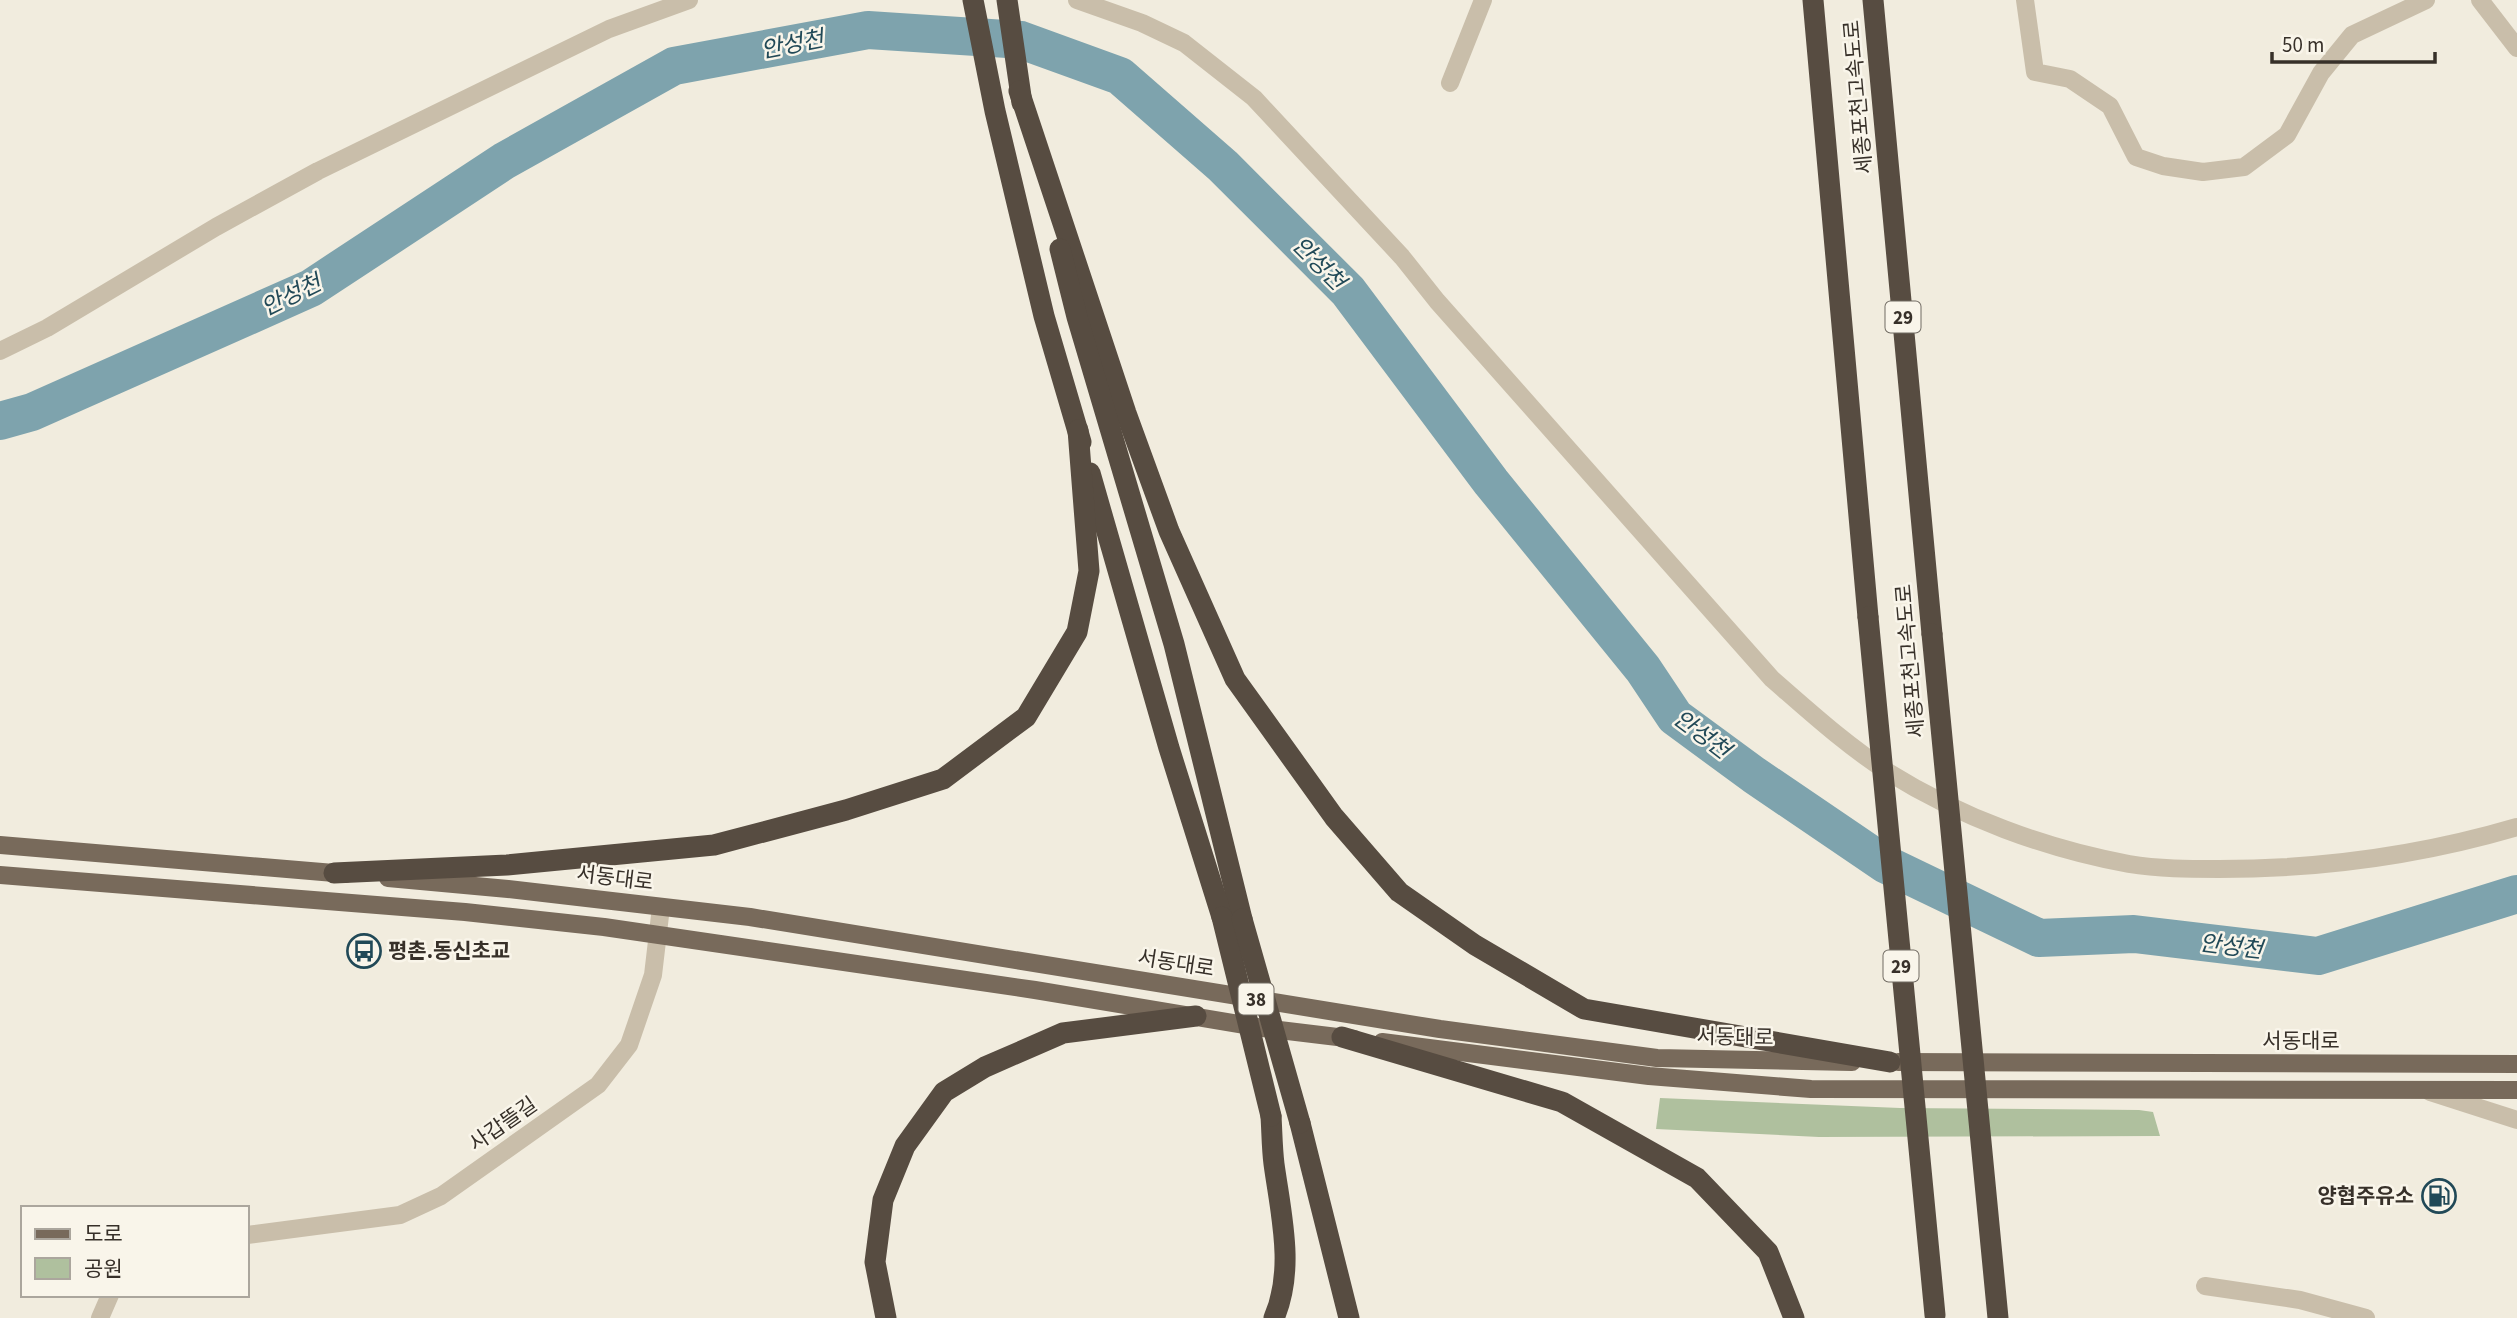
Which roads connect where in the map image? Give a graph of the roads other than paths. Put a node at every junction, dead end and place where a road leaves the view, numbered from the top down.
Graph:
1 (689, 0) edge
2 (972, 0) edge
3 (1007, 0) edge
4 (1077, 0) edge
5 (1483, 0) edge
6 (1813, 0) edge
7 (1873, 0) edge
8 (2025, 0) edge
9 (2426, 0) edge
10 (2480, 0) edge
11 (2517, 48) edge
12 (1450, 83) dead end
13 (1086, 317) junction
14 (0, 351) edge
15 (1078, 430) junction
16 (2517, 827) edge
17 (0, 845) edge
18 (334, 873) junction
19 (0, 875) edge
20 (661, 907) junction
21 (1232, 918) junction
22 (659, 935) junction
23 (1196, 1016) junction
24 (1342, 1037) junction
25 (1890, 1062) junction
26 (2517, 1065) edge
27 (2427, 1090) junction
28 (2517, 1090) edge
29 (2517, 1119) edge
30 (248, 1234) edge
31 (2205, 1286) dead end
32 (109, 1297) edge
33 (1935, 1317) edge
34 (100, 1318) edge
35 (886, 1318) edge
36 (1273, 1318) edge
37 (1349, 1318) edge
38 (1794, 1318) edge
39 (1998, 1318) edge
40 (2366, 1318) edge

1 - 14 street
2 - 15 highway
3 - 13 highway
4 - 16 street
5 - 12 street
6 - 33 highway, 세종포천고속도로 / 29, bridge
7 - 39 highway, 세종포천고속도로 / 29, bridge
8 - 9 street
10 - 11 street
13 - 21 highway
13 - 25 highway
15 - 18 highway
15 - 21 highway
17 - 18 main road, 서동대로 / 38
18 - 20 main road, 서동대로 / 38
19 - 22 main road, 서동대로 / 38
20 - 22 street, 사갑뜰길
20 - 25 main road, 서동대로 / 38
21 - 36 highway, bridge
21 - 37 highway, bridge
22 - 23 main road, 서동대로 / 38
22 - 30 street, 사갑뜰길
23 - 24 main road, 서동대로 / 38
23 - 35 highway
24 - 27 main road, 서동대로 / 38
24 - 38 highway
25 - 26 main road, 서동대로 / 38
27 - 28 main road, 서동대로 / 38
27 - 29 street
31 - 40 street
32 - 34 street

